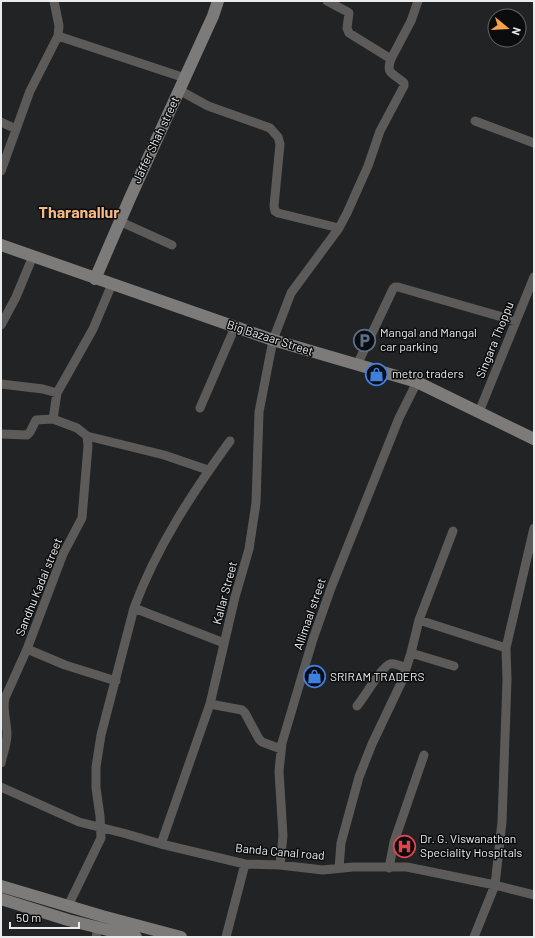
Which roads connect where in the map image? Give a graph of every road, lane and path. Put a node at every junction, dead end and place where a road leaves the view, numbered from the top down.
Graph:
1 (54, 1) edge
2 (327, 1) edge
3 (418, 1) edge
4 (215, 2) edge
5 (58, 36) junction
6 (391, 59) junction
7 (185, 78) junction
8 (179, 90) junction
9 (474, 121) dead end
10 (1, 122) edge
11 (16, 129) junction
12 (534, 144) edge
13 (1, 171) edge
14 (120, 221) junction
15 (339, 228) junction
16 (1, 245) edge
17 (172, 245) dead end
18 (33, 256) junction
19 (534, 277) edge
20 (95, 279) junction
21 (112, 284) junction
22 (516, 321) junction
23 (1, 325) edge
24 (235, 327) junction
25 (274, 340) junction
26 (357, 365) junction
27 (417, 382) junction
28 (1, 384) edge
29 (57, 393) junction
30 (200, 408) dead end
31 (479, 412) junction
32 (53, 420) junction
33 (1, 434) edge
34 (87, 436) junction
35 (534, 439) edge
36 (230, 441) dead end
37 (208, 470) junction
38 (534, 528) edge
39 (453, 531) dead end
40 (134, 608) junction
41 (419, 620) junction
42 (224, 642) junction
43 (506, 648) junction
44 (27, 649) junction
45 (411, 653) junction
46 (454, 666) dead end
47 (406, 668) junction
48 (116, 681) junction
49 (210, 704) junction
50 (357, 706) dead end
51 (281, 749) junction
52 (424, 755) dead end
53 (1, 763) edge
54 (1, 787) edge
55 (100, 828) junction
56 (161, 844) junction
57 (245, 864) junction
58 (280, 865) junction
59 (339, 868) junction
60 (389, 868) junction
61 (495, 885) junction
62 (1, 886) edge
63 (534, 895) edge
64 (1, 899) edge
65 (68, 906) junction
66 (97, 932) edge
67 (136, 937) edge
68 (180, 937) edge
69 (226, 937) edge
70 (474, 937) edge

1 - 5 street
2 - 6 street
3 - 6 street
4 - 7 street, Jaffer Shah street
5 - 7 street
5 - 11 street
6 - 15 street, Kallar Street
7 - 8 street, Jaffer Shah street
8 - 14 street, Jaffer Shah street
8 - 15 street
9 - 12 street
10 - 11 street
11 - 13 street
14 - 17 street
14 - 20 street, Jaffer Shah street
15 - 25 street, Kallar Street
16 - 18 street, Big Bazaar Street
18 - 20 street, Big Bazaar Street
18 - 23 street
19 - 22 street, Singara Thoppu
20 - 21 street, Big Bazaar Street
21 - 24 street, Big Bazaar Street
21 - 29 street
22 - 26 street
22 - 31 street, Singara Thoppu
24 - 25 street, Big Bazaar Street
24 - 30 street
25 - 26 street, Big Bazaar Street
25 - 42 street, Kallar Street
26 - 27 street, Big Bazaar Street
27 - 31 street, Big Bazaar Street
27 - 51 street, Allimaal street
28 - 29 street
29 - 32 street
31 - 35 street, Big Bazaar Street
32 - 33 street
32 - 34 street
34 - 37 street
34 - 44 street, Sandhu Kadai street
36 - 37 street
37 - 40 street
38 - 43 street
39 - 41 street
40 - 42 street
40 - 48 street
41 - 43 street
41 - 45 street
42 - 49 street, Kallar Street
43 - 61 street
44 - 48 street
44 - 53 street, Sandhu Kadai street
45 - 46 street
45 - 47 street
47 - 50 street
47 - 59 street
48 - 55 street
49 - 51 street
49 - 56 street, Kallar Street
51 - 58 street, Allimaal street
52 - 60 street
54 - 55 street, Banda Canal road
55 - 56 street, Banda Canal road
55 - 65 street
56 - 57 street, Banda Canal road
57 - 58 street, Banda Canal road
57 - 69 street
58 - 59 street, Banda Canal road
59 - 60 street, Banda Canal road
60 - 61 street, Banda Canal road
61 - 63 street, Banda Canal road
61 - 70 street
62 - 65 street
64 - 66 street
65 - 68 street
66 - 67 street

